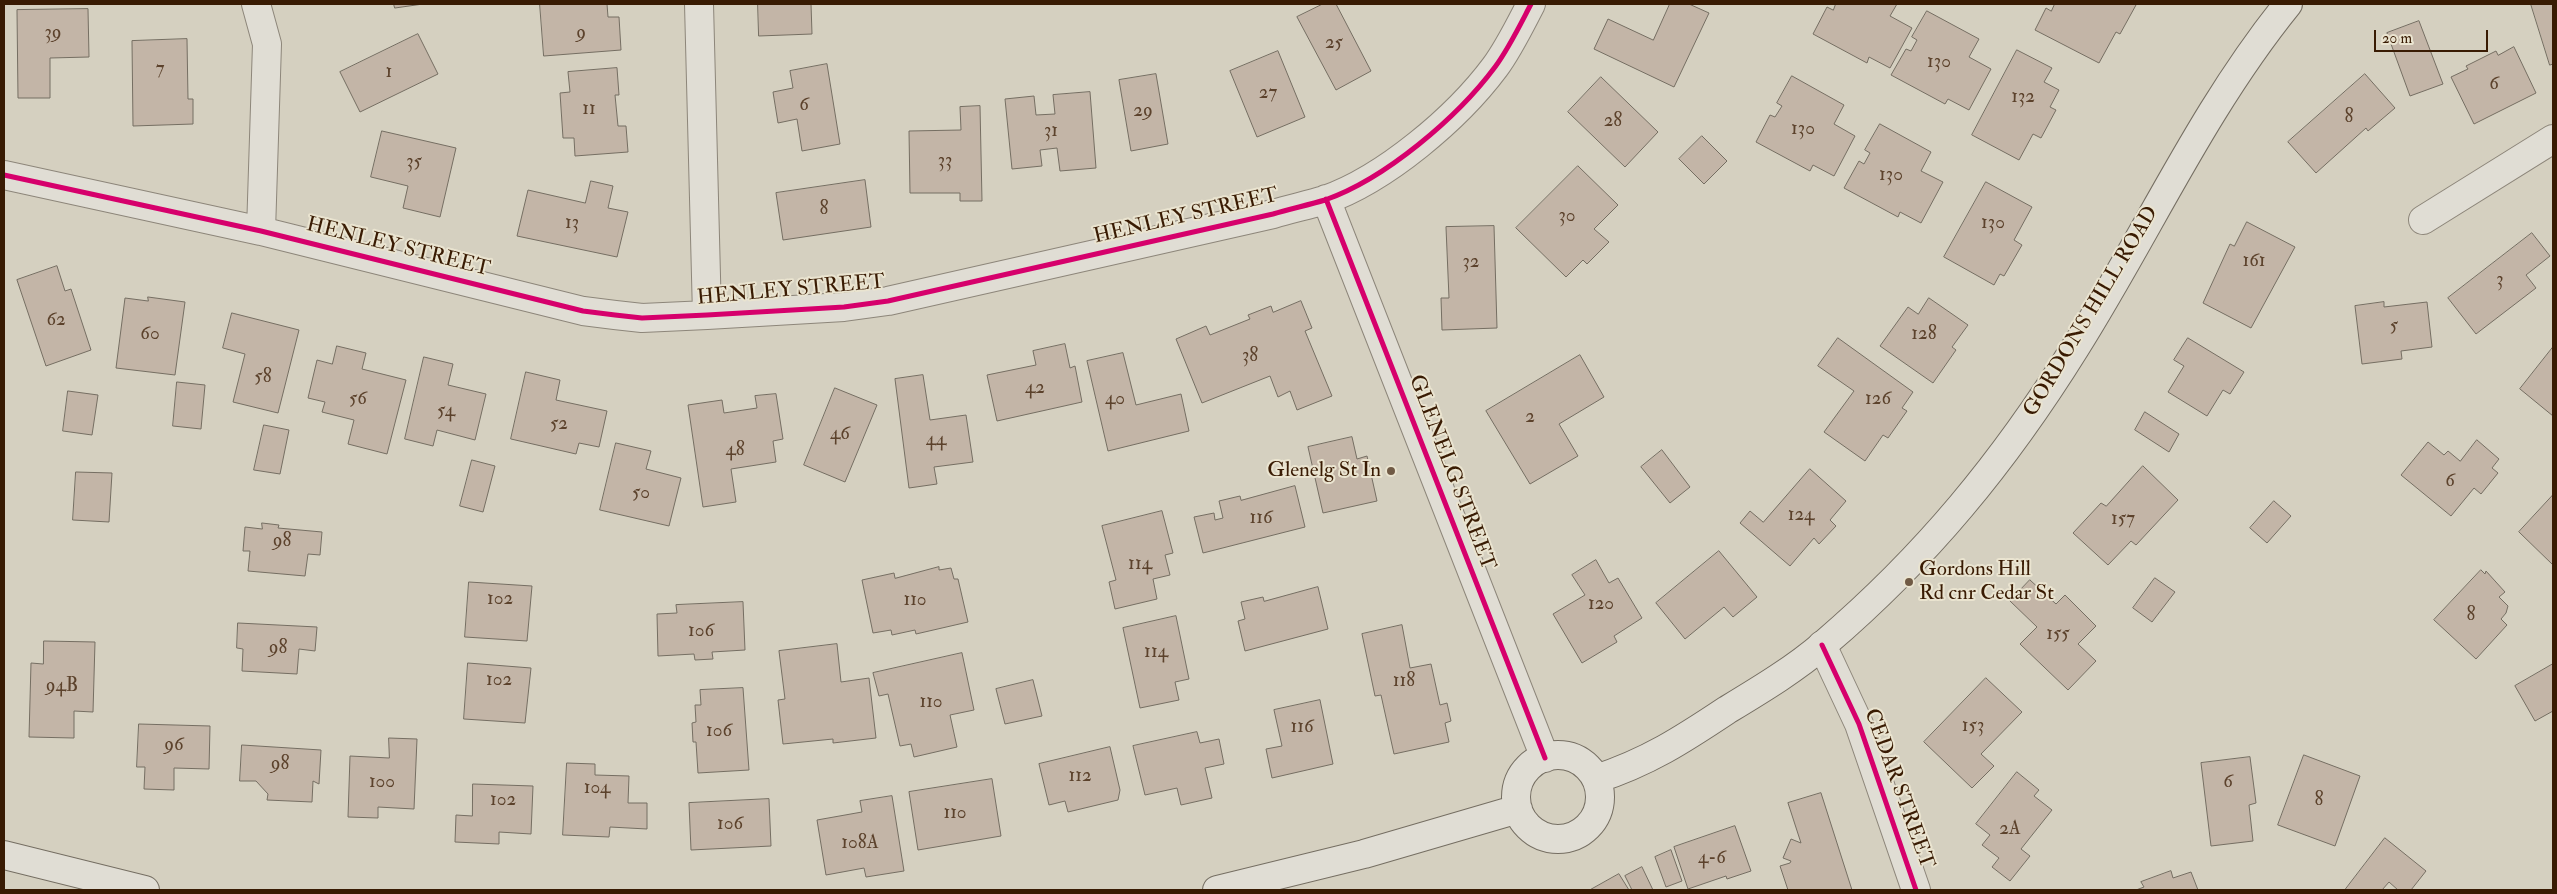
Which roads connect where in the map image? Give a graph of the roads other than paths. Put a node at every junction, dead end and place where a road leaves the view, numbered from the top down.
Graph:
1 (256, 4) edge
2 (699, 4) edge
3 (1530, 4) edge
4 (2288, 4) edge
5 (2553, 139) edge
6 (4, 175) edge
7 (1326, 199) junction
8 (2423, 220) dead end
9 (261, 231) junction
10 (707, 315) junction
11 (1822, 645) junction
12 (1545, 758) junction
13 (1596, 779) junction
14 (1518, 809) junction
15 (4, 855) edge
16 (145, 890) edge
17 (1218, 890) edge
18 (1916, 890) edge

1 - 9 street
2 - 10 street
3 - 7 street, HENLEY STREET
4 - 11 street, GORDONS HILL ROAD
5 - 8 street
6 - 9 street, HENLEY STREET
7 - 10 street, HENLEY STREET
7 - 12 street, GLENELG STREET
9 - 10 street, HENLEY STREET
11 - 13 street, GORDONS HILL ROAD
11 - 18 street, CEDAR STREET
12 - 13 street
12 - 14 street
13 - 14 street
14 - 17 street
15 - 16 street

